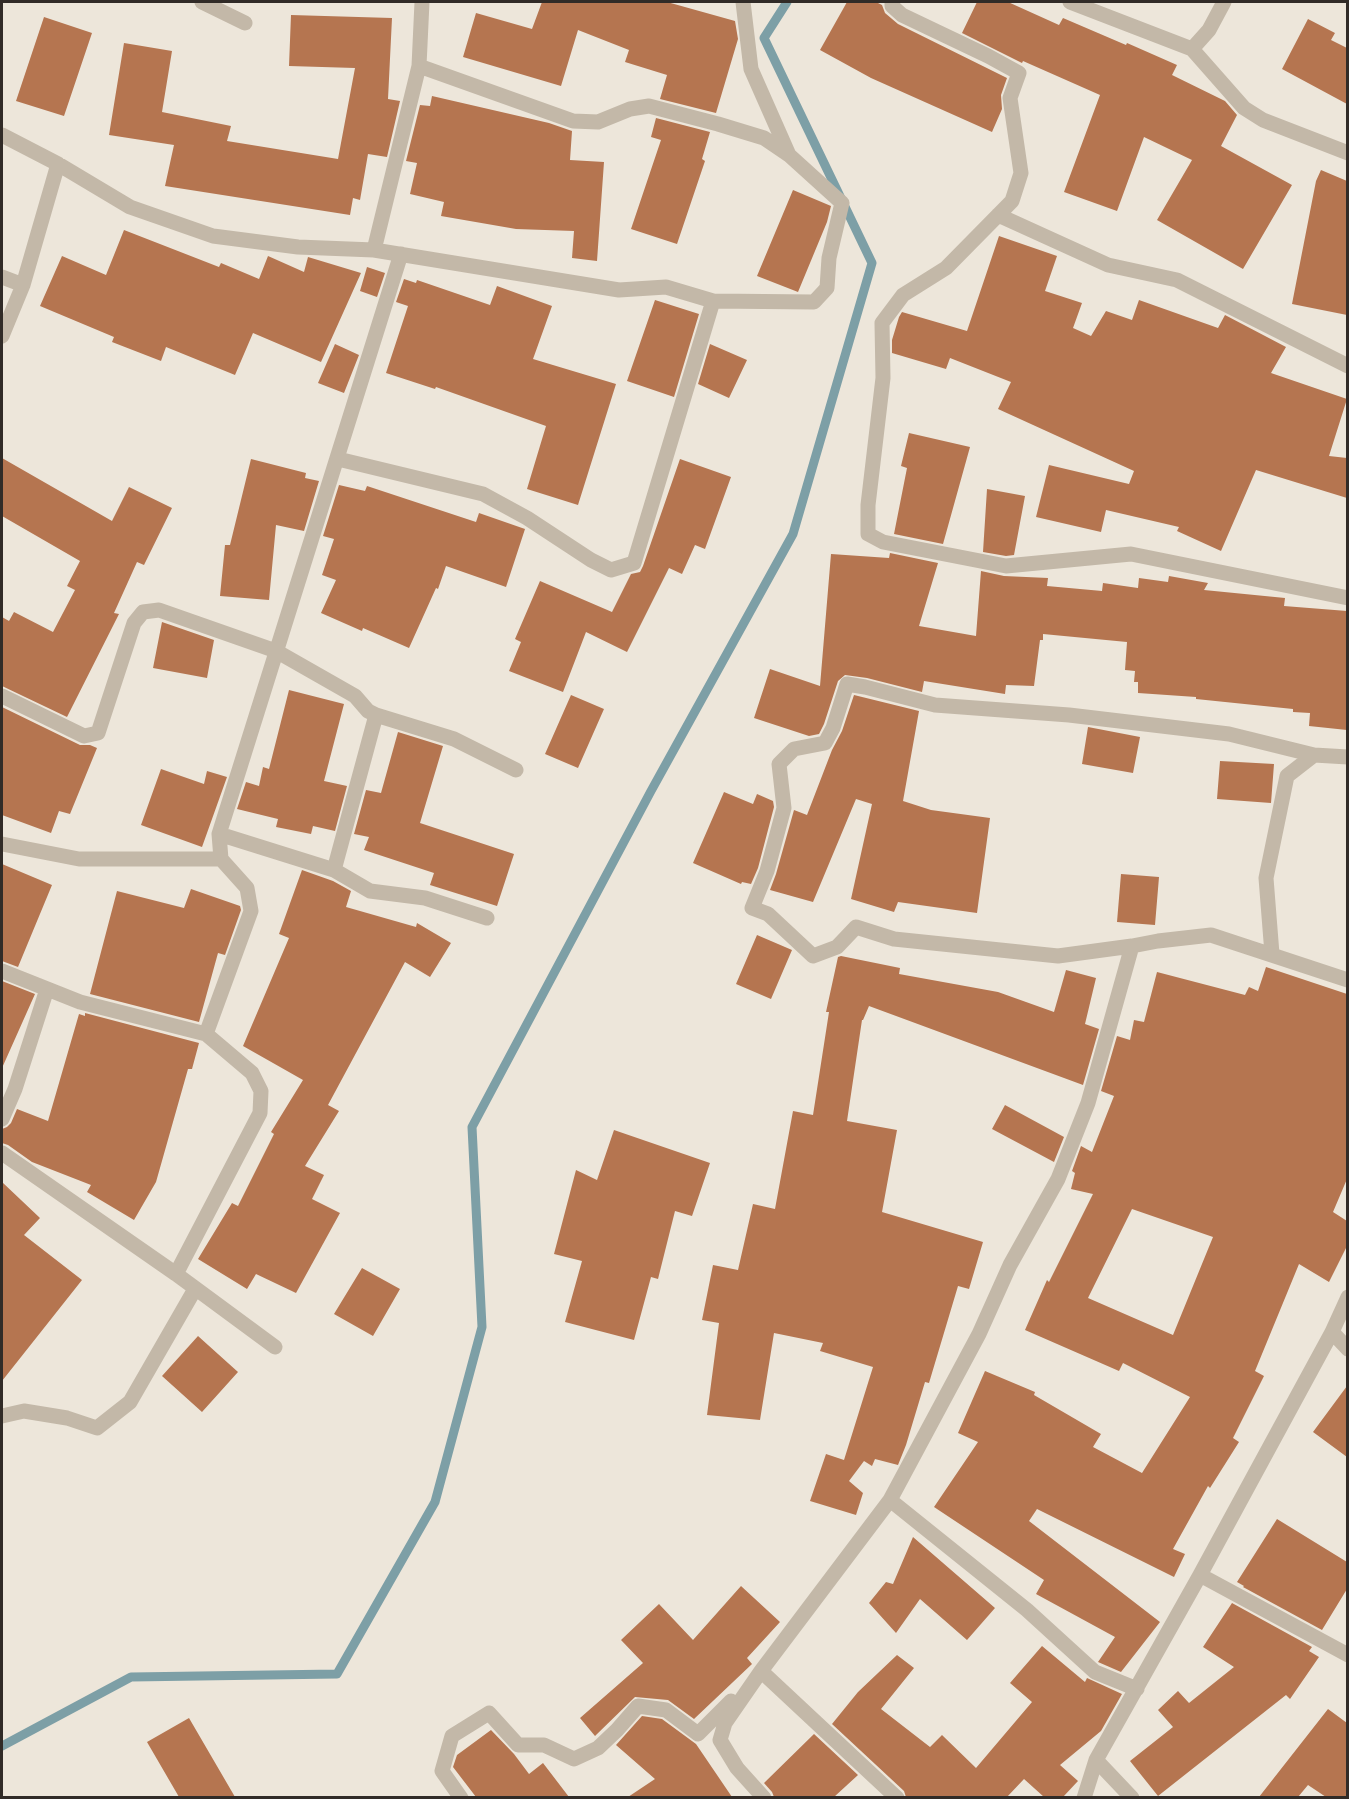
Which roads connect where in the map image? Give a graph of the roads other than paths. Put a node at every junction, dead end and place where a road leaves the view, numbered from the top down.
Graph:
1 (202, 2) edge
2 (422, 2) edge
3 (743, 2) edge
4 (892, 2) edge
5 (1070, 2) edge
6 (1224, 2) edge
7 (245, 23) dead end
8 (1192, 49) junction
9 (419, 66) junction
10 (2, 135) edge
11 (1347, 153) edge
12 (789, 155) junction
13 (58, 164) junction
14 (998, 215) junction
15 (374, 250) junction
16 (401, 254) junction
17 (2, 277) edge
18 (23, 285) junction
19 (713, 301) junction
20 (2, 336) edge
21 (1347, 366) edge
22 (338, 459) junction
23 (1347, 598) edge
24 (276, 651) junction
25 (2, 696) edge
26 (376, 715) junction
27 (1314, 755) junction
28 (1347, 757) edge
29 (516, 770) dead end
30 (219, 834) junction
31 (2, 844) edge
32 (221, 859) junction
33 (334, 870) junction
34 (487, 918) dead end
35 (1132, 946) junction
36 (1272, 954) junction
37 (2, 971) edge
38 (1347, 980) edge
39 (47, 989) junction
40 (206, 1034) junction
41 (2, 1119) edge
42 (2, 1153) edge
43 (176, 1274) junction
44 (195, 1289) junction
45 (1347, 1297) edge
46 (1332, 1332) junction
47 (275, 1347) dead end
48 (1347, 1349) edge
49 (2, 1416) edge
50 (890, 1500) junction
51 (1200, 1575) junction
52 (1347, 1655) edge
53 (761, 1671) junction
54 (1137, 1689) junction
55 (1096, 1760) junction
56 (461, 1797) edge
57 (764, 1797) edge
58 (897, 1797) edge
59 (1084, 1797) edge
60 (1132, 1797) edge

1 - 7 street
2 - 9 street
3 - 12 street
4 - 14 street
5 - 8 street
6 - 8 street
8 - 11 street
9 - 12 street
9 - 15 street
10 - 13 street
12 - 19 street
13 - 15 street
13 - 18 street
14 - 21 street
14 - 23 street
15 - 16 street
16 - 19 street
16 - 22 street
17 - 18 street
18 - 20 street
19 - 22 street
22 - 24 street
24 - 25 street
24 - 26 street
24 - 30 street
26 - 29 street
26 - 33 street
27 - 28 street
27 - 35 street
27 - 36 street
30 - 32 street
30 - 33 street
31 - 32 street
32 - 40 street
33 - 34 street
35 - 36 street
35 - 50 street
36 - 38 street
37 - 39 street
39 - 40 street
39 - 41 street
40 - 43 street
42 - 43 street
43 - 44 street
44 - 47 street
44 - 49 street
45 - 46 street
46 - 48 street
46 - 51 street
50 - 53 street
50 - 54 street
51 - 52 street
51 - 54 street
53 - 56 street
53 - 57 street
53 - 58 street
54 - 55 street
55 - 59 street
55 - 60 street

